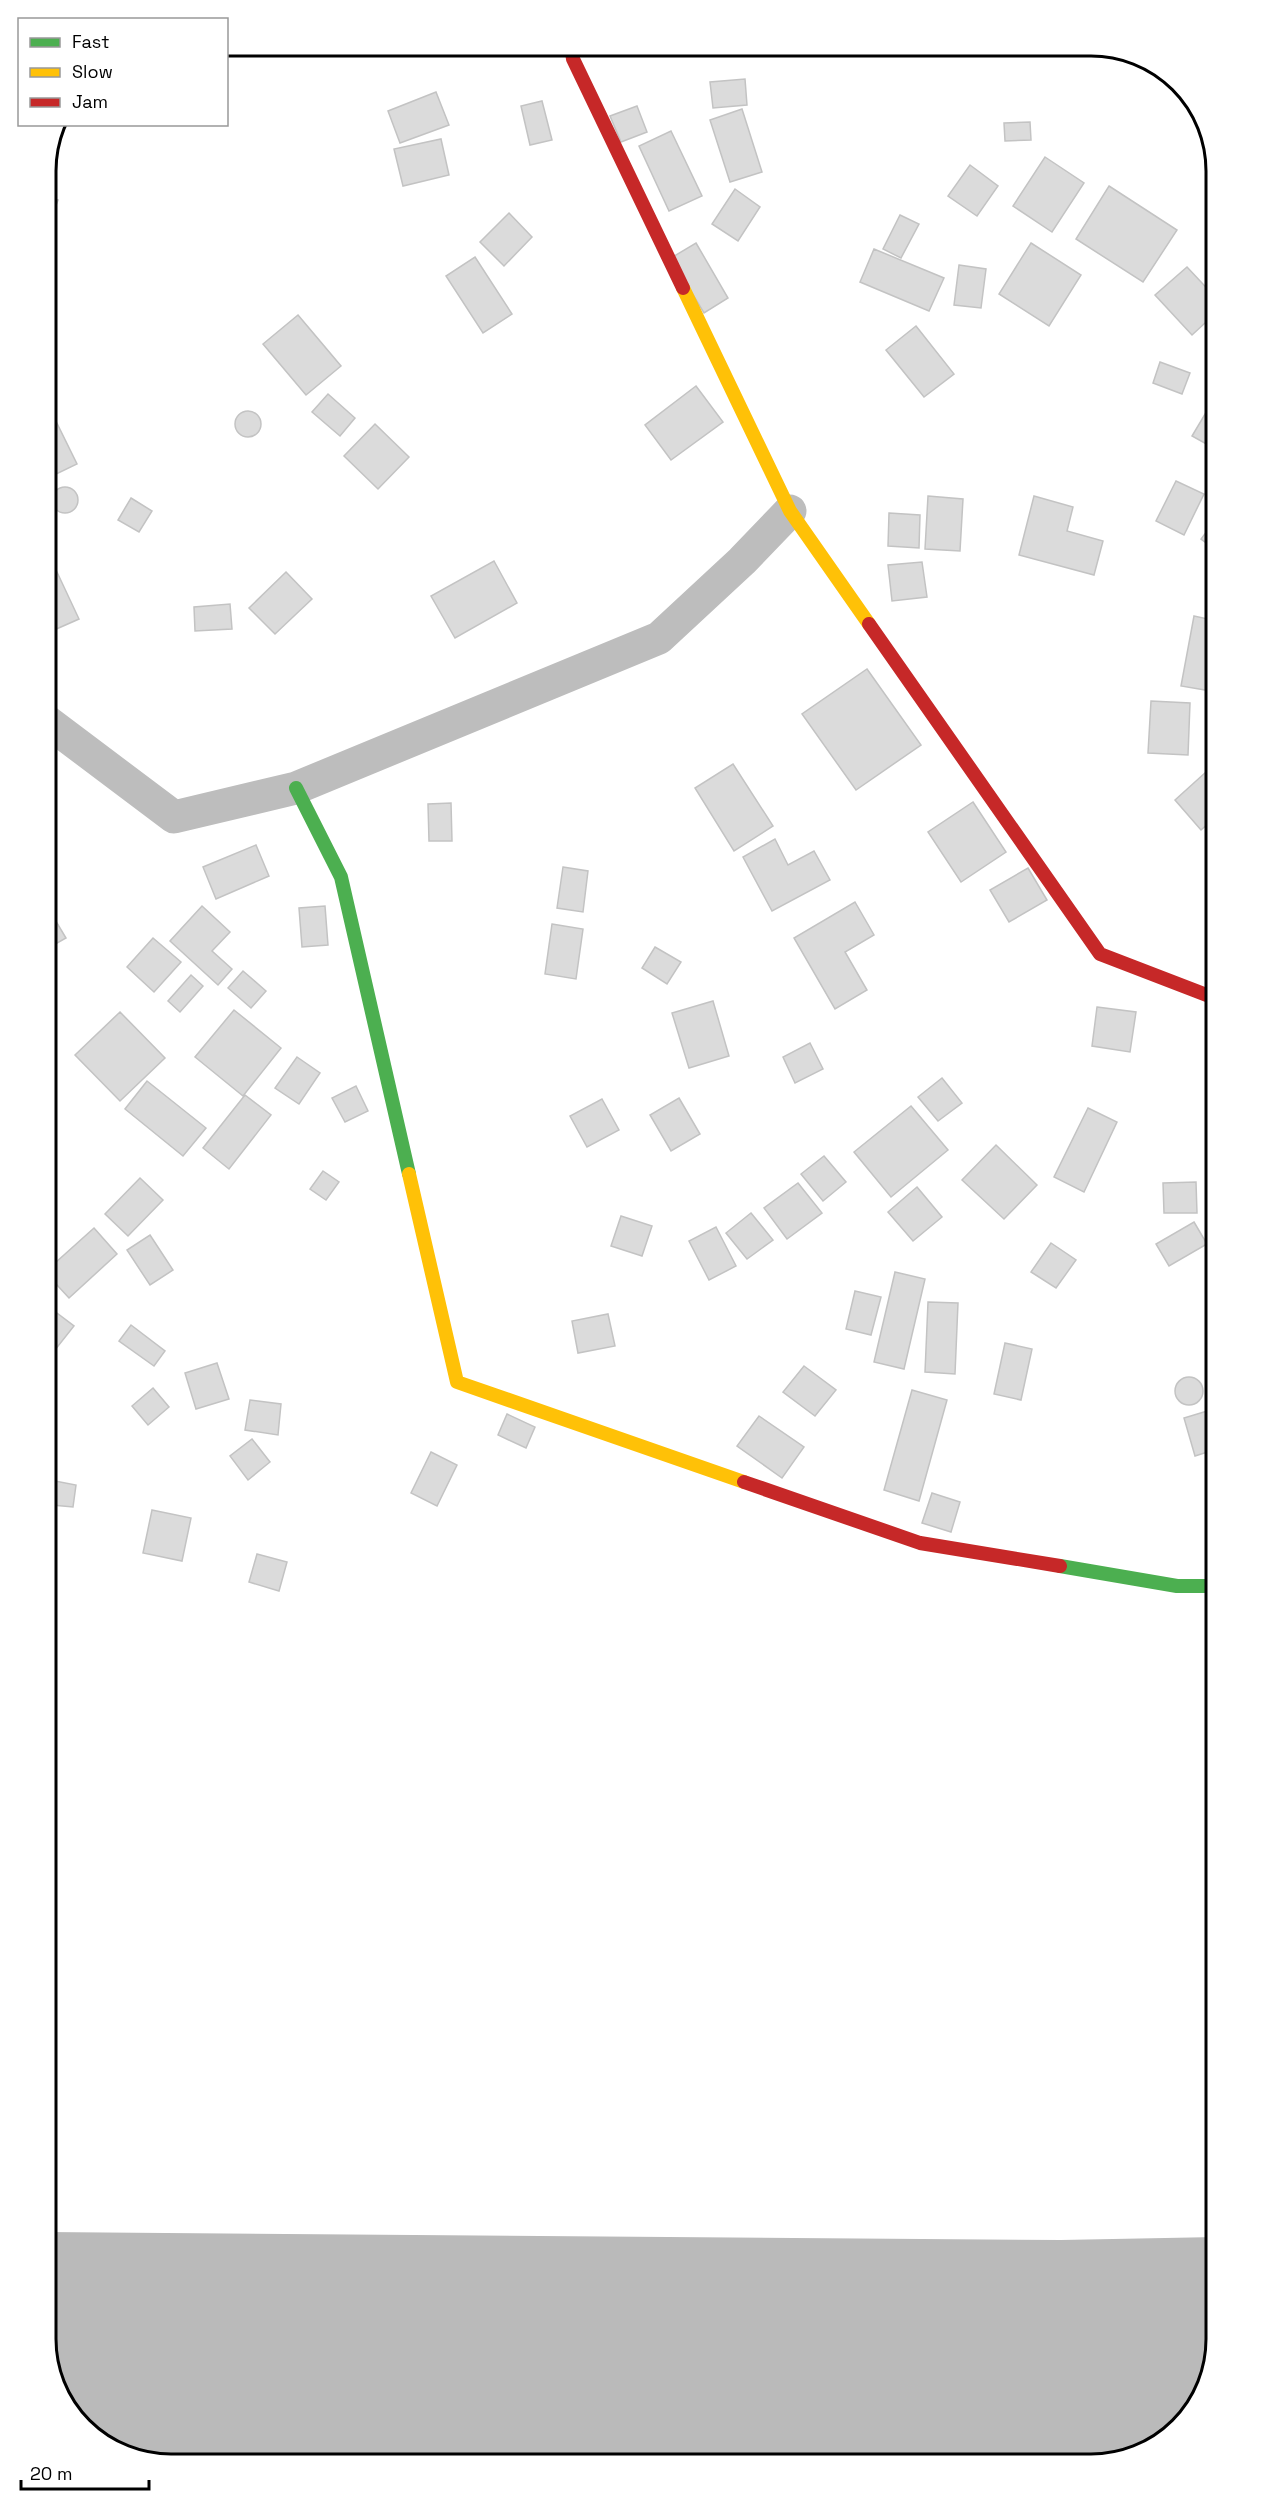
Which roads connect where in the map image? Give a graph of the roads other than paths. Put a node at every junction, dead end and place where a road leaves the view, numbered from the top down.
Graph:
1 (573, 56) edge
2 (790, 511) junction
3 (56, 728) edge
4 (296, 788) junction
5 (1206, 995) edge
6 (1206, 1586) edge

1 - 2 street
2 - 4 street
2 - 5 street
3 - 4 street
4 - 6 street

